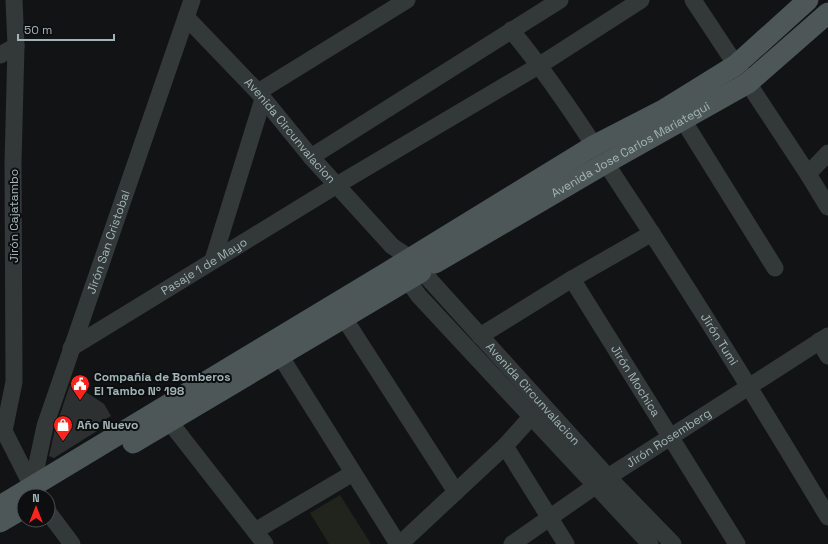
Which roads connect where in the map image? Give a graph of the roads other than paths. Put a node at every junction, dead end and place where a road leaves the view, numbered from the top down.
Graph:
1 (14, 0) edge
2 (407, 0) edge
3 (560, 0) edge
4 (641, 0) edge
5 (693, 0) edge
6 (808, 0) edge
7 (192, 6) edge
8 (828, 13) edge
9 (511, 30) junction
10 (16, 46) junction
11 (0, 55) edge
12 (540, 65) junction
13 (736, 65) junction
14 (748, 83) junction
15 (261, 96) junction
16 (683, 120) junction
17 (595, 145) junction
18 (828, 153) edge
19 (311, 157) junction
20 (606, 163) junction
21 (7, 167) edge
22 (808, 174) junction
23 (337, 185) junction
24 (828, 207) edge
25 (652, 233) junction
26 (213, 260) junction
27 (414, 268) junction
28 (774, 268) dead end
29 (572, 279) junction
30 (344, 318) junction
31 (480, 336) junction
32 (823, 338) edge
33 (71, 348) junction
34 (276, 349) junction
35 (828, 356) edge
36 (748, 386) junction
37 (532, 416) junction
38 (169, 421) junction
39 (2, 427) edge
40 (670, 436) junction
41 (505, 446) junction
42 (353, 473) junction
43 (601, 481) junction
44 (34, 488) edge
45 (38, 488) edge
46 (45, 488) edge
47 (46, 488) edge
48 (456, 492) junction
49 (16, 500) edge
50 (0, 506) edge
51 (16, 513) edge
52 (550, 517) junction
53 (828, 517) edge
54 (0, 522) edge
55 (56, 523) edge
56 (260, 538) edge
57 (72, 544) edge
58 (399, 544) edge
59 (512, 544) edge
60 (566, 544) edge
61 (650, 544) edge
62 (673, 544) edge
63 (737, 544) edge

1 - 10 street, Jirón Cajatambo
2 - 15 street
3 - 9 street
4 - 12 street, Pasaje 1 de Mayo
5 - 13 street
6 - 13 main road, Avenida Jose Carlos Mariategui
7 - 15 street, Avenida Circunvalacion
7 - 33 street, Jirón San Cristobal
8 - 14 main road, Avenida Jose Carlos Mariategui
9 - 12 street, Jirón Tumi
9 - 19 street
10 - 11 street
10 - 21 street, Jirón Cajatambo
12 - 17 street, Jirón Tumi
12 - 23 street, Pasaje 1 de Mayo
13 - 14 street
13 - 17 main road, Avenida Jose Carlos Mariategui
14 - 16 main road, Avenida Jose Carlos Mariategui
14 - 22 street
15 - 19 street, Avenida Circunvalacion
15 - 26 street
16 - 20 main road, Avenida Jose Carlos Mariategui
16 - 28 street
17 - 20 street, Jirón Tumi
17 - 27 main road, Avenida Jose Carlos Mariategui
18 - 22 street
19 - 23 street, Avenida Circunvalacion
20 - 25 street, Jirón Tumi
20 - 27 main road, Avenida Jose Carlos Mariategui
21 - 39 street, Jirón Cajatambo
22 - 24 street
23 - 26 street, Pasaje 1 de Mayo
23 - 27 street, Avenida Circunvalacion
25 - 29 street
25 - 36 street, Jirón Tumi
26 - 33 street, Pasaje 1 de Mayo
27 - 30 main road
27 - 31 street, Avenida Circunvalacion
27 - 34 main road
27 - 37 street, Avenida Circunvalacion
29 - 31 street
29 - 40 street, Jirón Mochica
30 - 34 main road
30 - 48 street
31 - 43 street, Avenida Circunvalacion
32 - 35 street
32 - 36 street, Jirón Rosemberg
33 - 45 street, Jirón San Cristobal
34 - 38 main road
34 - 42 street
34 - 46 main road
36 - 40 street, Jirón Rosemberg
36 - 53 street, Jirón Tumi
37 - 41 street
37 - 43 street, Avenida Circunvalacion
38 - 47 main road
38 - 56 street
39 - 44 street
40 - 43 street, Jirón Rosemberg
40 - 63 street, Jirón Mochica
41 - 48 street
41 - 52 street
42 - 56 street
42 - 58 street
43 - 52 street, Jirón Rosemberg
43 - 61 street, Avenida Circunvalacion
43 - 62 street, Avenida Circunvalacion
48 - 58 street
49 - 50 main road
51 - 54 main road
52 - 59 street, Jirón Rosemberg
52 - 60 street
55 - 57 street

